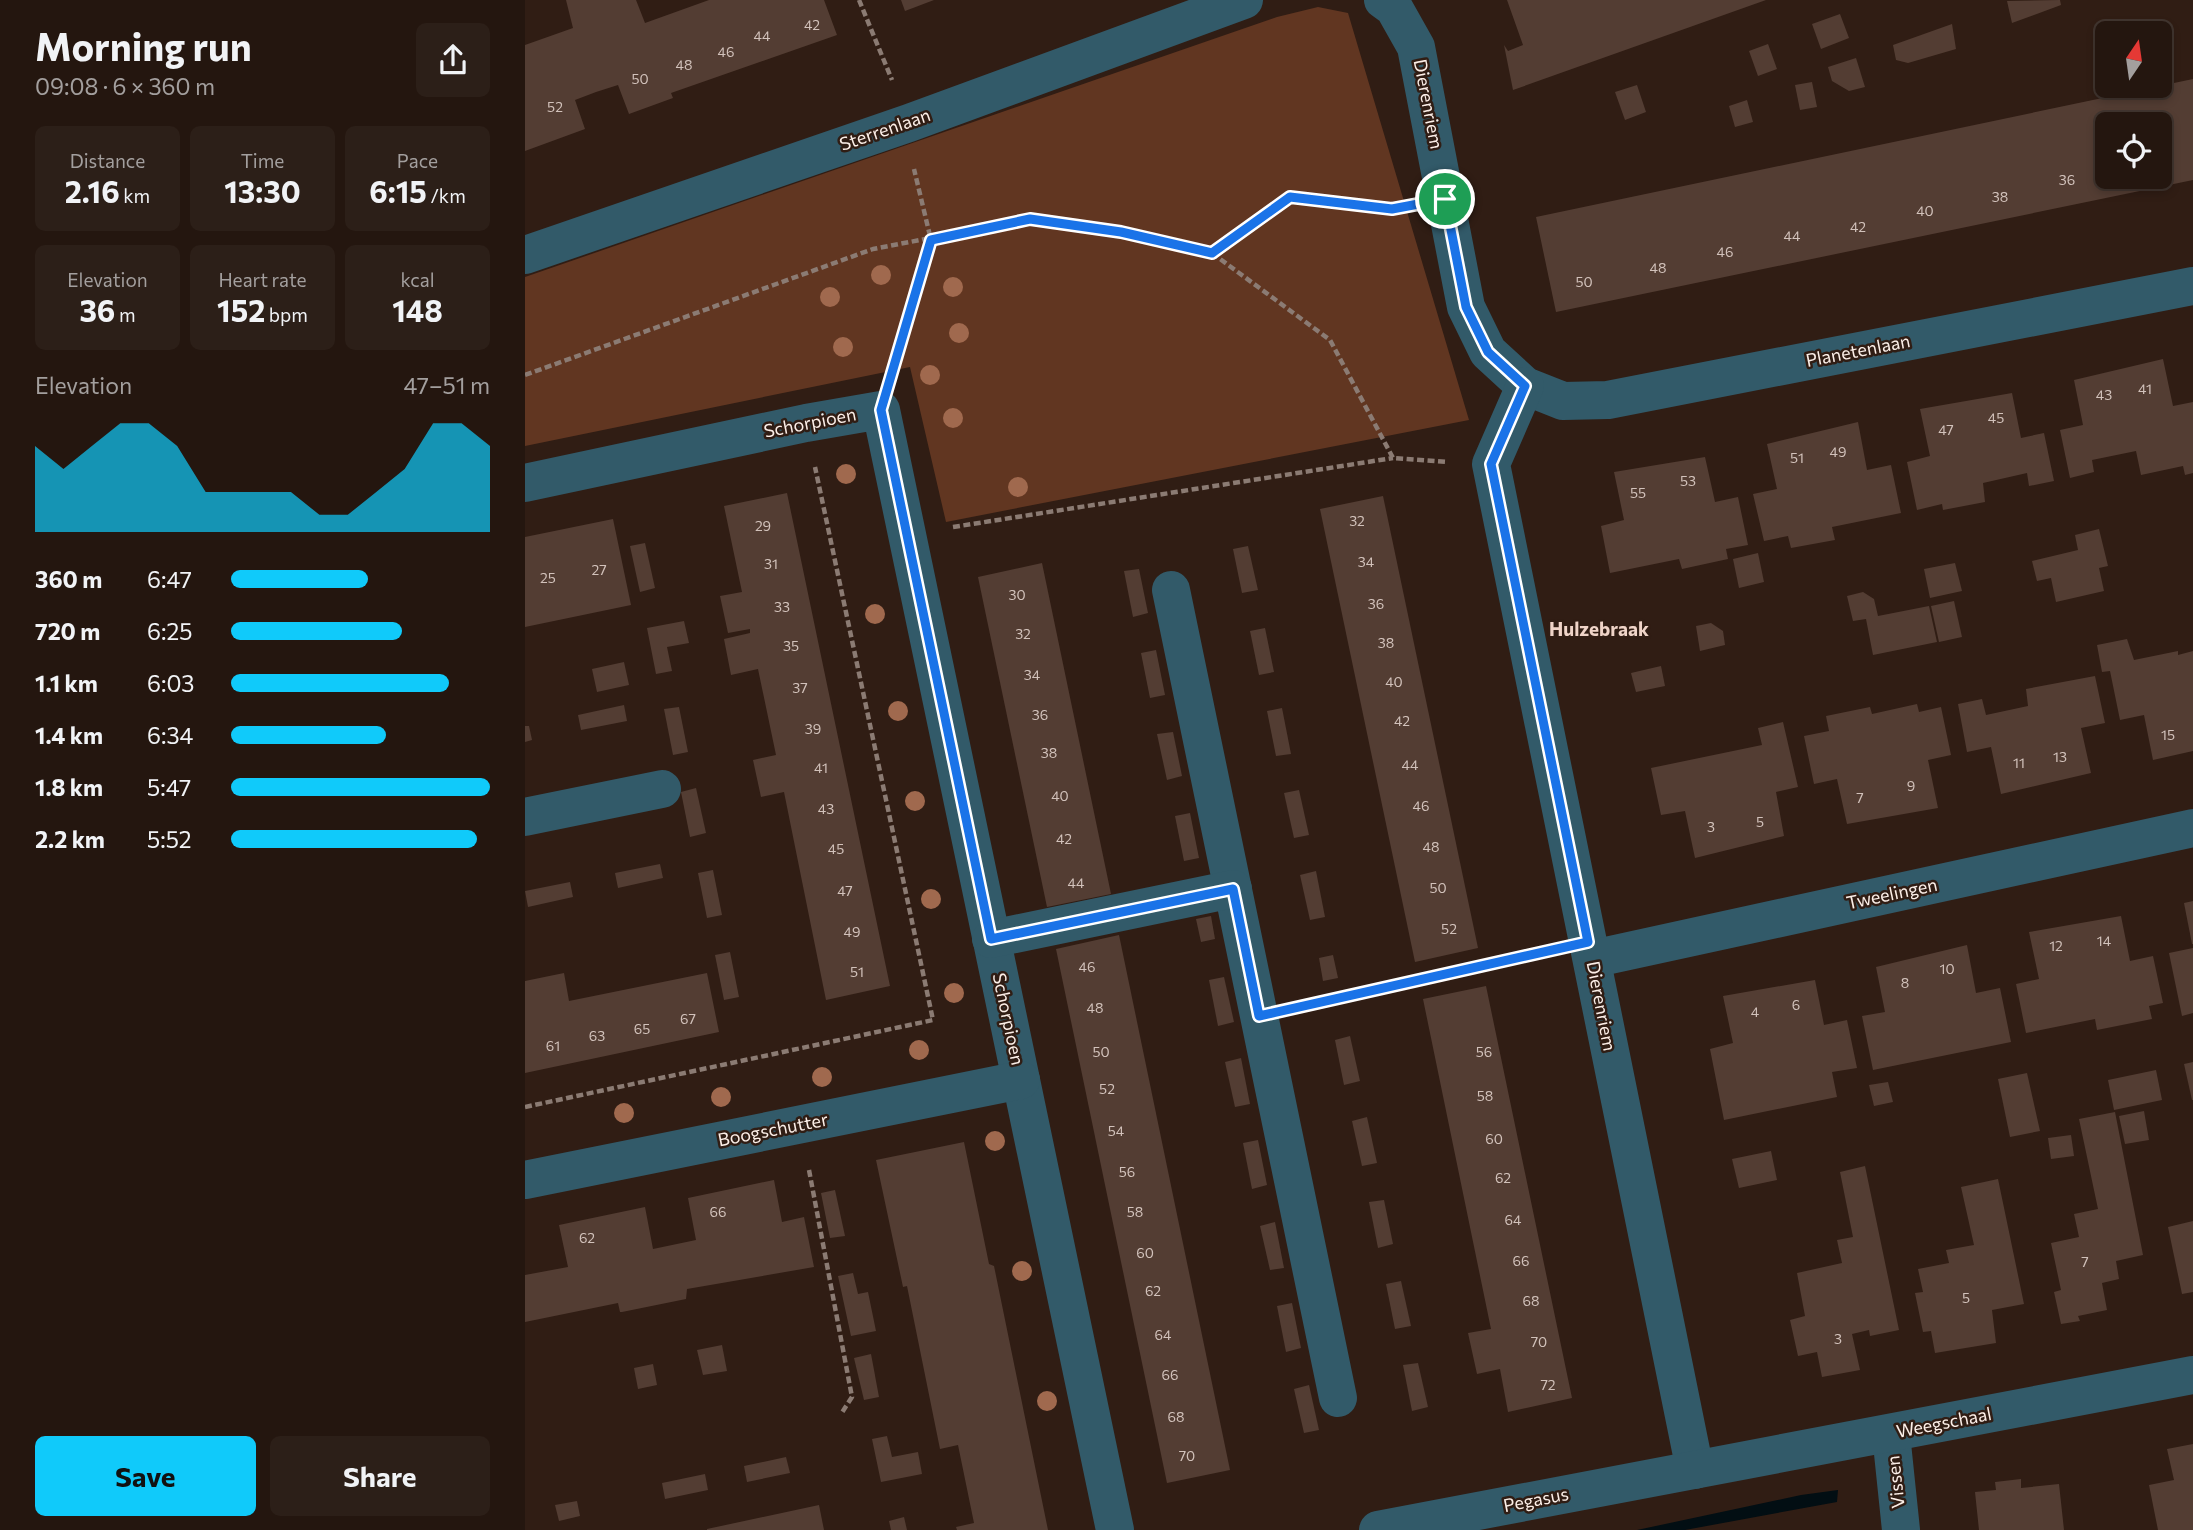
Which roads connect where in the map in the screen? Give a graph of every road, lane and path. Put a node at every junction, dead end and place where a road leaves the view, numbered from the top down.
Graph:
1 (859, 0) edge
2 (1244, 0) edge
3 (1383, 0) edge
4 (909, 123) junction
5 (1445, 199) junction
6 (931, 240) junction
7 (1212, 253) junction
8 (525, 256) edge
9 (2193, 286) edge
10 (525, 375) edge
11 (1525, 386) junction
12 (881, 410) junction
13 (806, 423) junction
14 (1393, 458) junction
15 (1491, 464) junction
16 (525, 483) edge
17 (907, 535) junction
18 (1171, 590) dead end
19 (661, 789) dead end
20 (525, 817) edge
21 (2193, 828) edge
22 (1233, 889) junction
23 (991, 939) junction
24 (1590, 950) junction
25 (1259, 1016) junction
26 (1021, 1080) junction
27 (525, 1107) edge
28 (800, 1125) junction
29 (525, 1180) edge
30 (2193, 1375) edge
31 (1338, 1398) dead end
32 (841, 1414) dead end
33 (1891, 1434) junction
34 (1695, 1470) junction
35 (1115, 1530) edge
36 (1378, 1530) edge
37 (1901, 1530) edge

1 - 4 path
2 - 4 street, Sterrenlaan
3 - 5 street, Dierenriem
4 - 6 path
4 - 8 street, Sterrenlaan
5 - 7 path
5 - 11 street, Dierenriem
6 - 7 path
6 - 10 path
6 - 12 path
7 - 14 path
9 - 11 street, Planetenlaan
11 - 15 street
12 - 13 street, Schorpioen
12 - 17 street, Schorpioen
13 - 16 street, Schorpioen
13 - 27 path
14 - 15 path
14 - 17 path
15 - 24 street, Dierenriem
17 - 23 street, Schorpioen
18 - 22 street
19 - 20 street
21 - 24 street, Tweelingen
22 - 23 street
22 - 25 street
23 - 26 street, Schorpioen
24 - 25 path
24 - 34 street, Dierenriem
25 - 31 street
26 - 28 street, Boogschutter
26 - 35 street, Schorpioen
28 - 29 street, Boogschutter
28 - 32 path
30 - 33 street, Weegschaal
33 - 34 street, Weegschaal
33 - 37 street, Vissen
34 - 36 street, Pegasus

